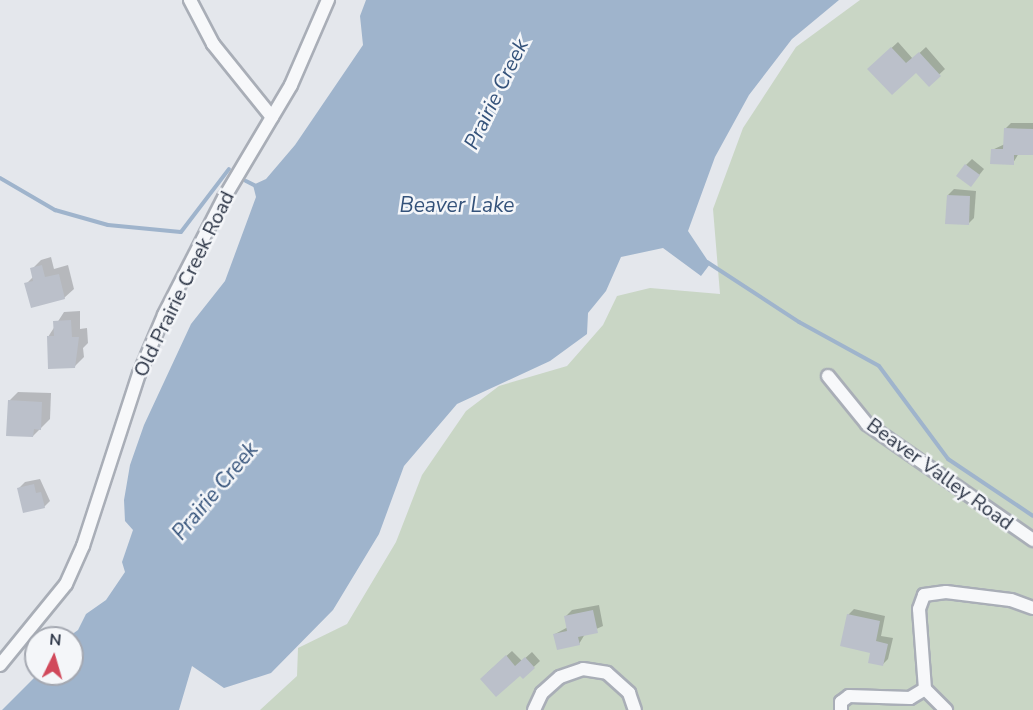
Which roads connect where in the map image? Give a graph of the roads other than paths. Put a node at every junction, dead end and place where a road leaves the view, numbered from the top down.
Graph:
1 (190, 0) edge
2 (328, 0) edge
3 (272, 117) junction
4 (828, 376) dead end
5 (1033, 540) edge
6 (1033, 608) edge
7 (0, 665) edge
8 (925, 689) junction
9 (534, 710) edge
10 (635, 710) edge
11 (841, 710) edge
12 (946, 710) edge

1 - 3 street
2 - 3 street, Old Prairie Creek Road
3 - 7 street, Old Prairie Creek Road
4 - 5 street, Beaver Valley Road
6 - 8 street
8 - 11 street
8 - 12 street
9 - 10 street

